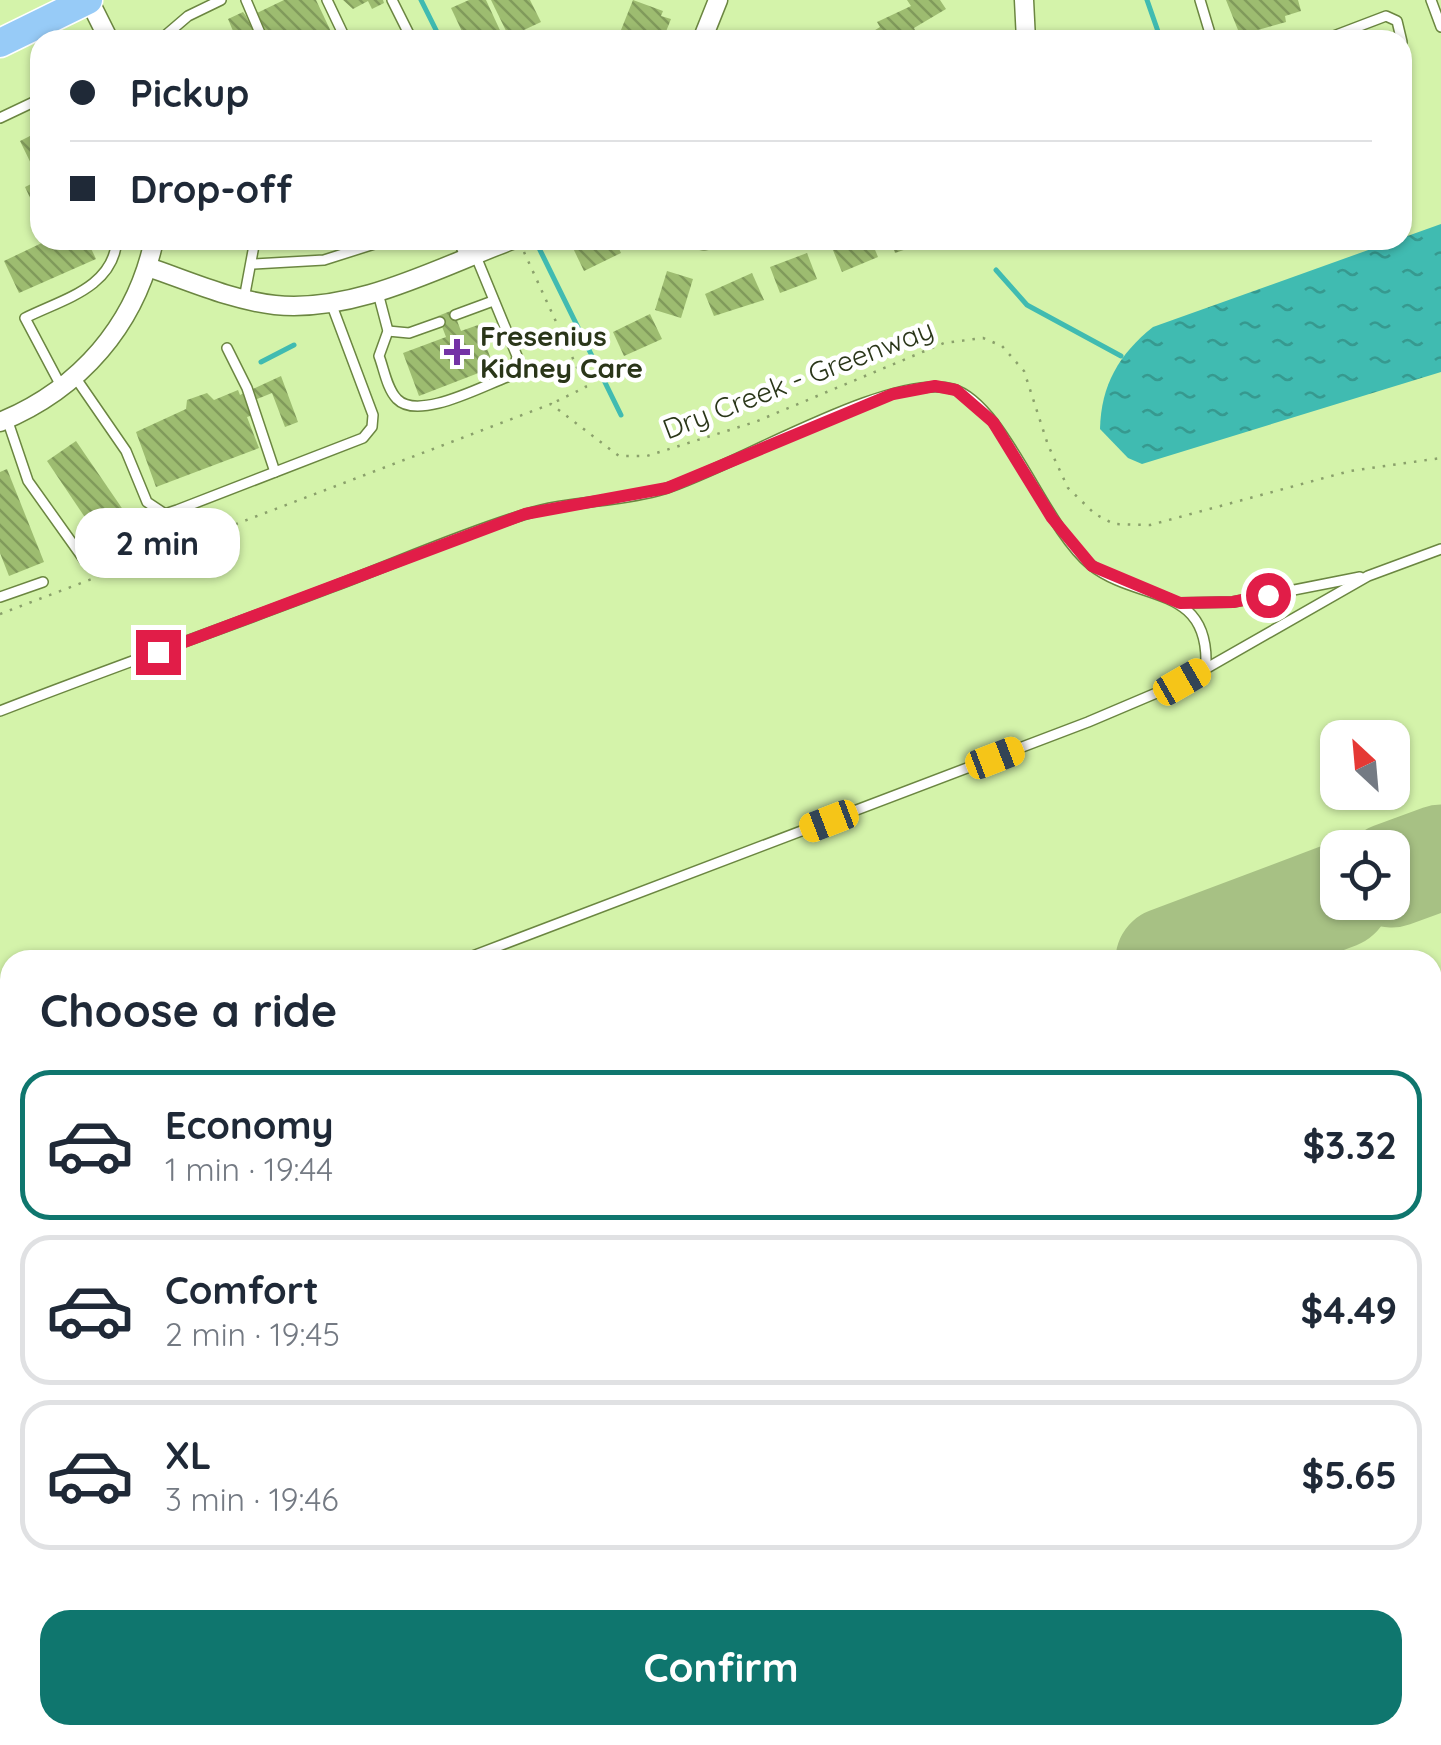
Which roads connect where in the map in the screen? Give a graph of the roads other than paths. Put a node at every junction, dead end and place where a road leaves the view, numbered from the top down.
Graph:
1 (88, 0) edge
2 (221, 0) edge
3 (246, 0) edge
4 (327, 0) edge
5 (392, 0) edge
6 (718, 0) edge
7 (1024, 0) edge
8 (1200, 0) edge
9 (1431, 0) edge
10 (1441, 27) edge
11 (104, 30) edge
12 (172, 30) edge
13 (259, 30) edge
14 (341, 30) edge
15 (406, 30) edge
16 (706, 30) edge
17 (1026, 30) edge
18 (1209, 30) edge
19 (1349, 30) edge
20 (1400, 30) edge
21 (0, 43) edge
22 (30, 104) edge
23 (0, 118) edge
24 (116, 250) edge
25 (152, 250) edge
26 (254, 250) edge
27 (356, 250) edge
28 (466, 251) edge
29 (253, 264) junction
30 (148, 267) junction
31 (377, 291) junction
32 (244, 299) junction
33 (493, 301) junction
34 (331, 303) junction
35 (455, 316) dead end
36 (440, 322) dead end
37 (388, 330) junction
38 (227, 348) dead end
39 (69, 383) junction
40 (3, 421) edge
41 (275, 472) junction
42 (1441, 549) edge
43 (85, 560) dead end
44 (1368, 576) junction
45 (43, 582) dead end
46 (0, 597) edge
47 (1180, 603) junction
48 (1182, 682) junction
49 (0, 711) edge
50 (488, 950) edge

1 - 11 street
1 - 21 main road
2 - 12 lane
3 - 13 lane
4 - 14 lane
5 - 15 lane
6 - 16 street
7 - 17 street
8 - 18 lane
9 - 10 lane
19 - 20 lane
22 - 23 lane
24 - 39 lane
25 - 30 street
26 - 29 lane
27 - 29 lane
28 - 31 street
28 - 33 lane
29 - 32 lane
30 - 32 street
30 - 39 street
31 - 34 street
31 - 37 lane
32 - 34 street
33 - 35 lane
33 - 37 lane
34 - 41 lane
36 - 37 lane
38 - 41 lane
39 - 40 street
39 - 41 lane
40 - 43 lane
42 - 44 lane
44 - 47 lane
44 - 48 lane
45 - 46 lane
47 - 48 lane
47 - 49 lane
48 - 50 lane

